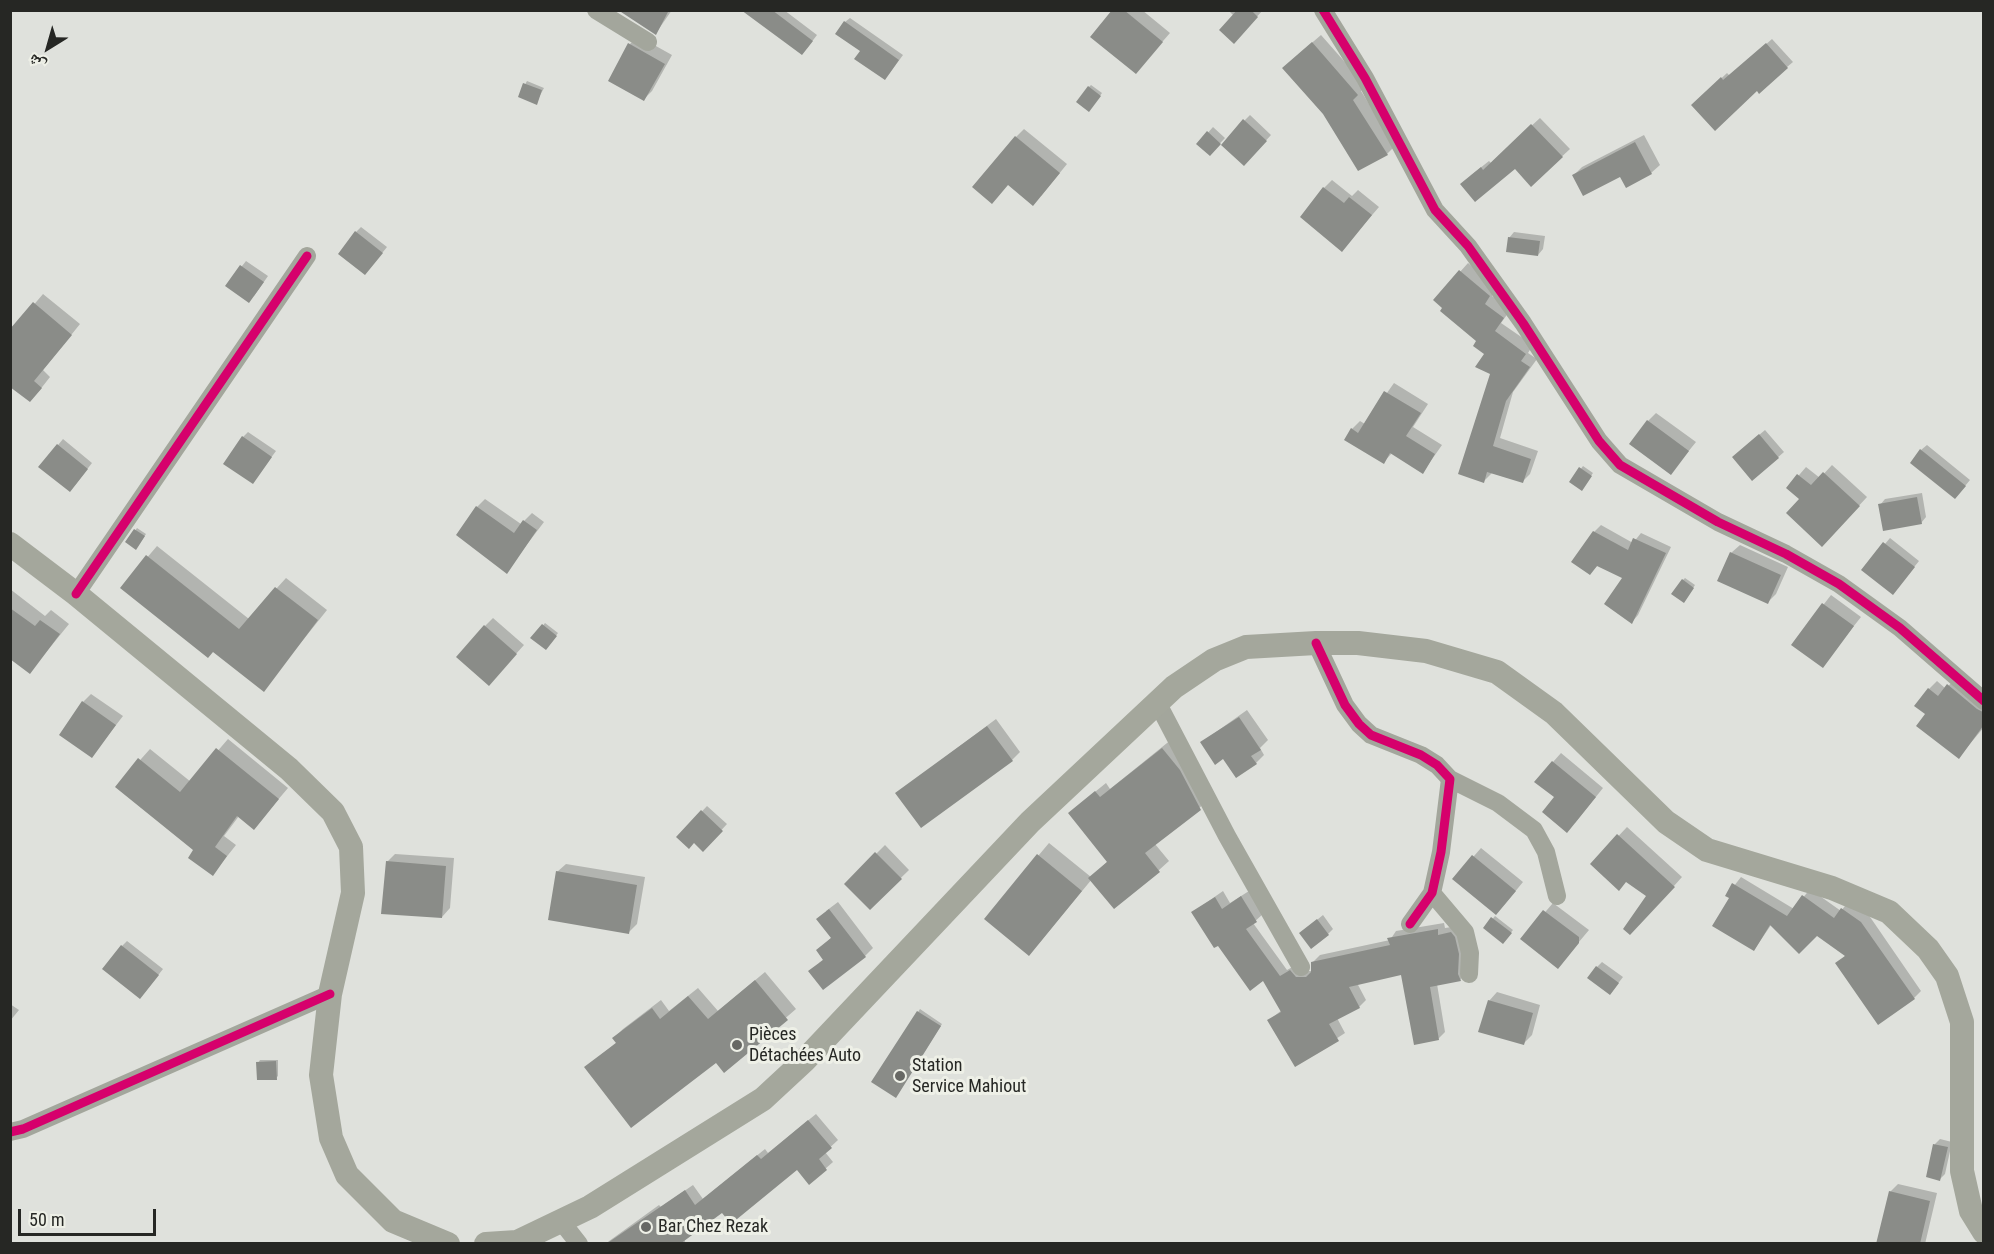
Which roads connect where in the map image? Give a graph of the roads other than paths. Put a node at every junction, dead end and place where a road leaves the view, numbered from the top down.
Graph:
1 (596, 10) edge
2 (1323, 10) edge
3 (648, 42) dead end
4 (307, 256) dead end
5 (10, 544) edge
6 (76, 594) junction
7 (1316, 643) junction
8 (1983, 701) edge
9 (1157, 702) junction
10 (1450, 779) junction
11 (1432, 893) junction
12 (1557, 896) dead end
13 (1410, 924) dead end
14 (1301, 967) dead end
15 (1469, 974) dead end
16 (330, 994) junction
17 (10, 1132) edge
18 (561, 1221) junction
19 (1983, 1232) edge
20 (448, 1244) edge
21 (486, 1244) edge
22 (579, 1244) edge

1 - 3 street
2 - 8 street
4 - 6 street
5 - 6 main road
6 - 16 main road
7 - 9 main road
7 - 10 street
7 - 19 main road
9 - 14 street
9 - 18 main road
10 - 11 street
10 - 12 street
11 - 13 street
11 - 15 street
16 - 17 street
16 - 20 main road
18 - 21 main road
18 - 22 street

